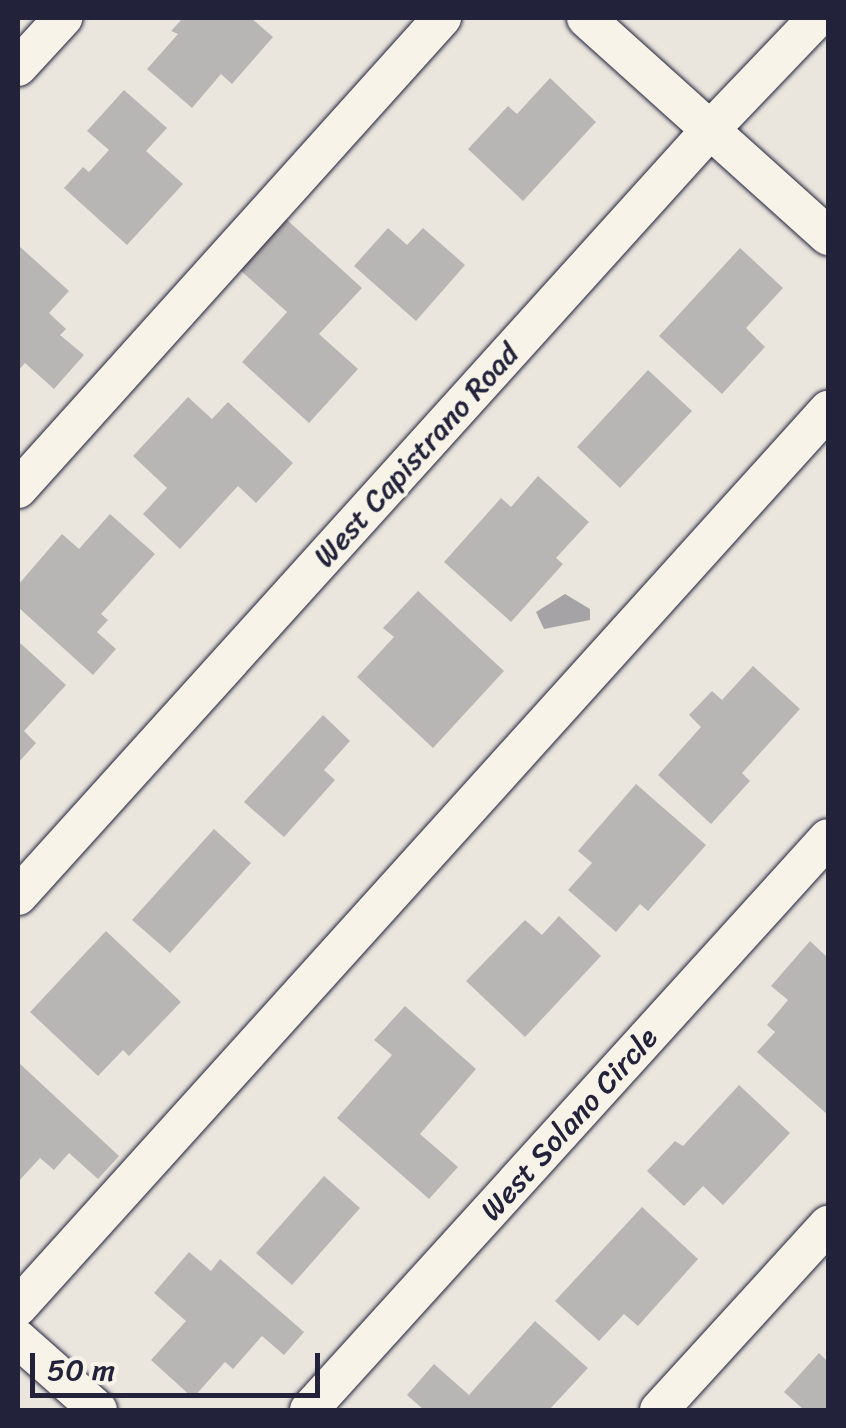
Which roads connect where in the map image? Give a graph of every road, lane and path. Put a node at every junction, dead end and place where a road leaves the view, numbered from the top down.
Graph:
1 (63, 18) edge
2 (442, 18) edge
3 (586, 18) edge
4 (817, 18) edge
5 (18, 67) edge
6 (712, 128) junction
7 (828, 236) edge
8 (828, 410) edge
9 (18, 489) edge
10 (828, 838) edge
11 (18, 896) edge
12 (828, 1225) edge
13 (18, 1307) edge
14 (18, 1339) edge
15 (98, 1410) edge
16 (309, 1410) edge
17 (659, 1410) edge

1 - 5 street
2 - 9 street
3 - 6 street
4 - 6 street, West Capistrano Road
6 - 7 street
6 - 11 street, West Capistrano Road
8 - 13 street
10 - 16 street, West Solano Circle
12 - 17 street
14 - 15 street

